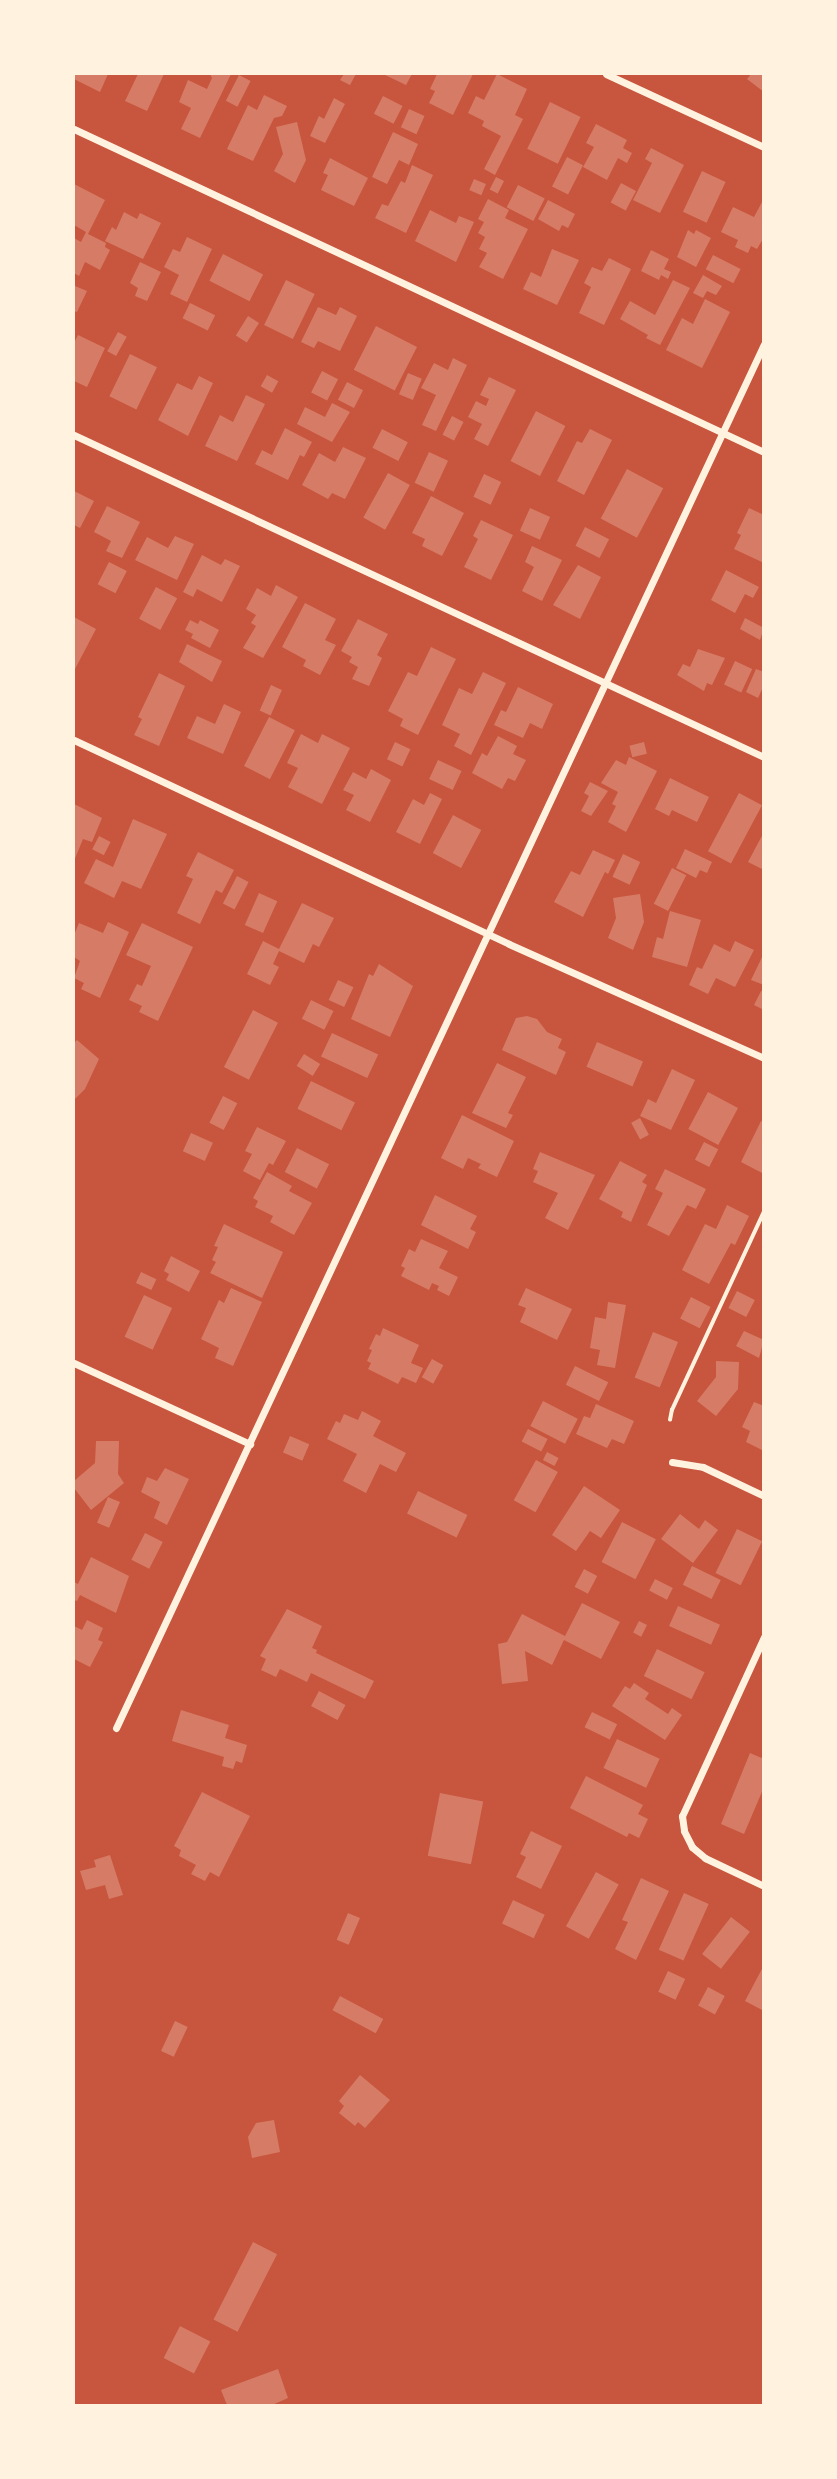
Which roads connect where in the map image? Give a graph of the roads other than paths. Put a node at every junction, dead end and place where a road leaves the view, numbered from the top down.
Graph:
1 (606, 74) edge
2 (74, 129) edge
3 (764, 147) edge
4 (764, 344) edge
5 (723, 434) junction
6 (74, 435) edge
7 (764, 452) edge
8 (606, 683) junction
9 (74, 740) edge
10 (764, 757) edge
11 (488, 934) junction
12 (764, 1058) edge
13 (74, 1363) edge
14 (250, 1444) junction
15 (672, 1462) dead end
16 (764, 1496) edge
17 (764, 1637) edge
18 (116, 1728) dead end
19 (764, 1886) edge

1 - 3 street
2 - 5 street
4 - 5 street
5 - 7 street
5 - 8 street
6 - 8 street
8 - 10 street
8 - 11 street
9 - 11 street
11 - 12 street
11 - 14 street
13 - 14 street
14 - 18 street
15 - 16 street
17 - 19 street

